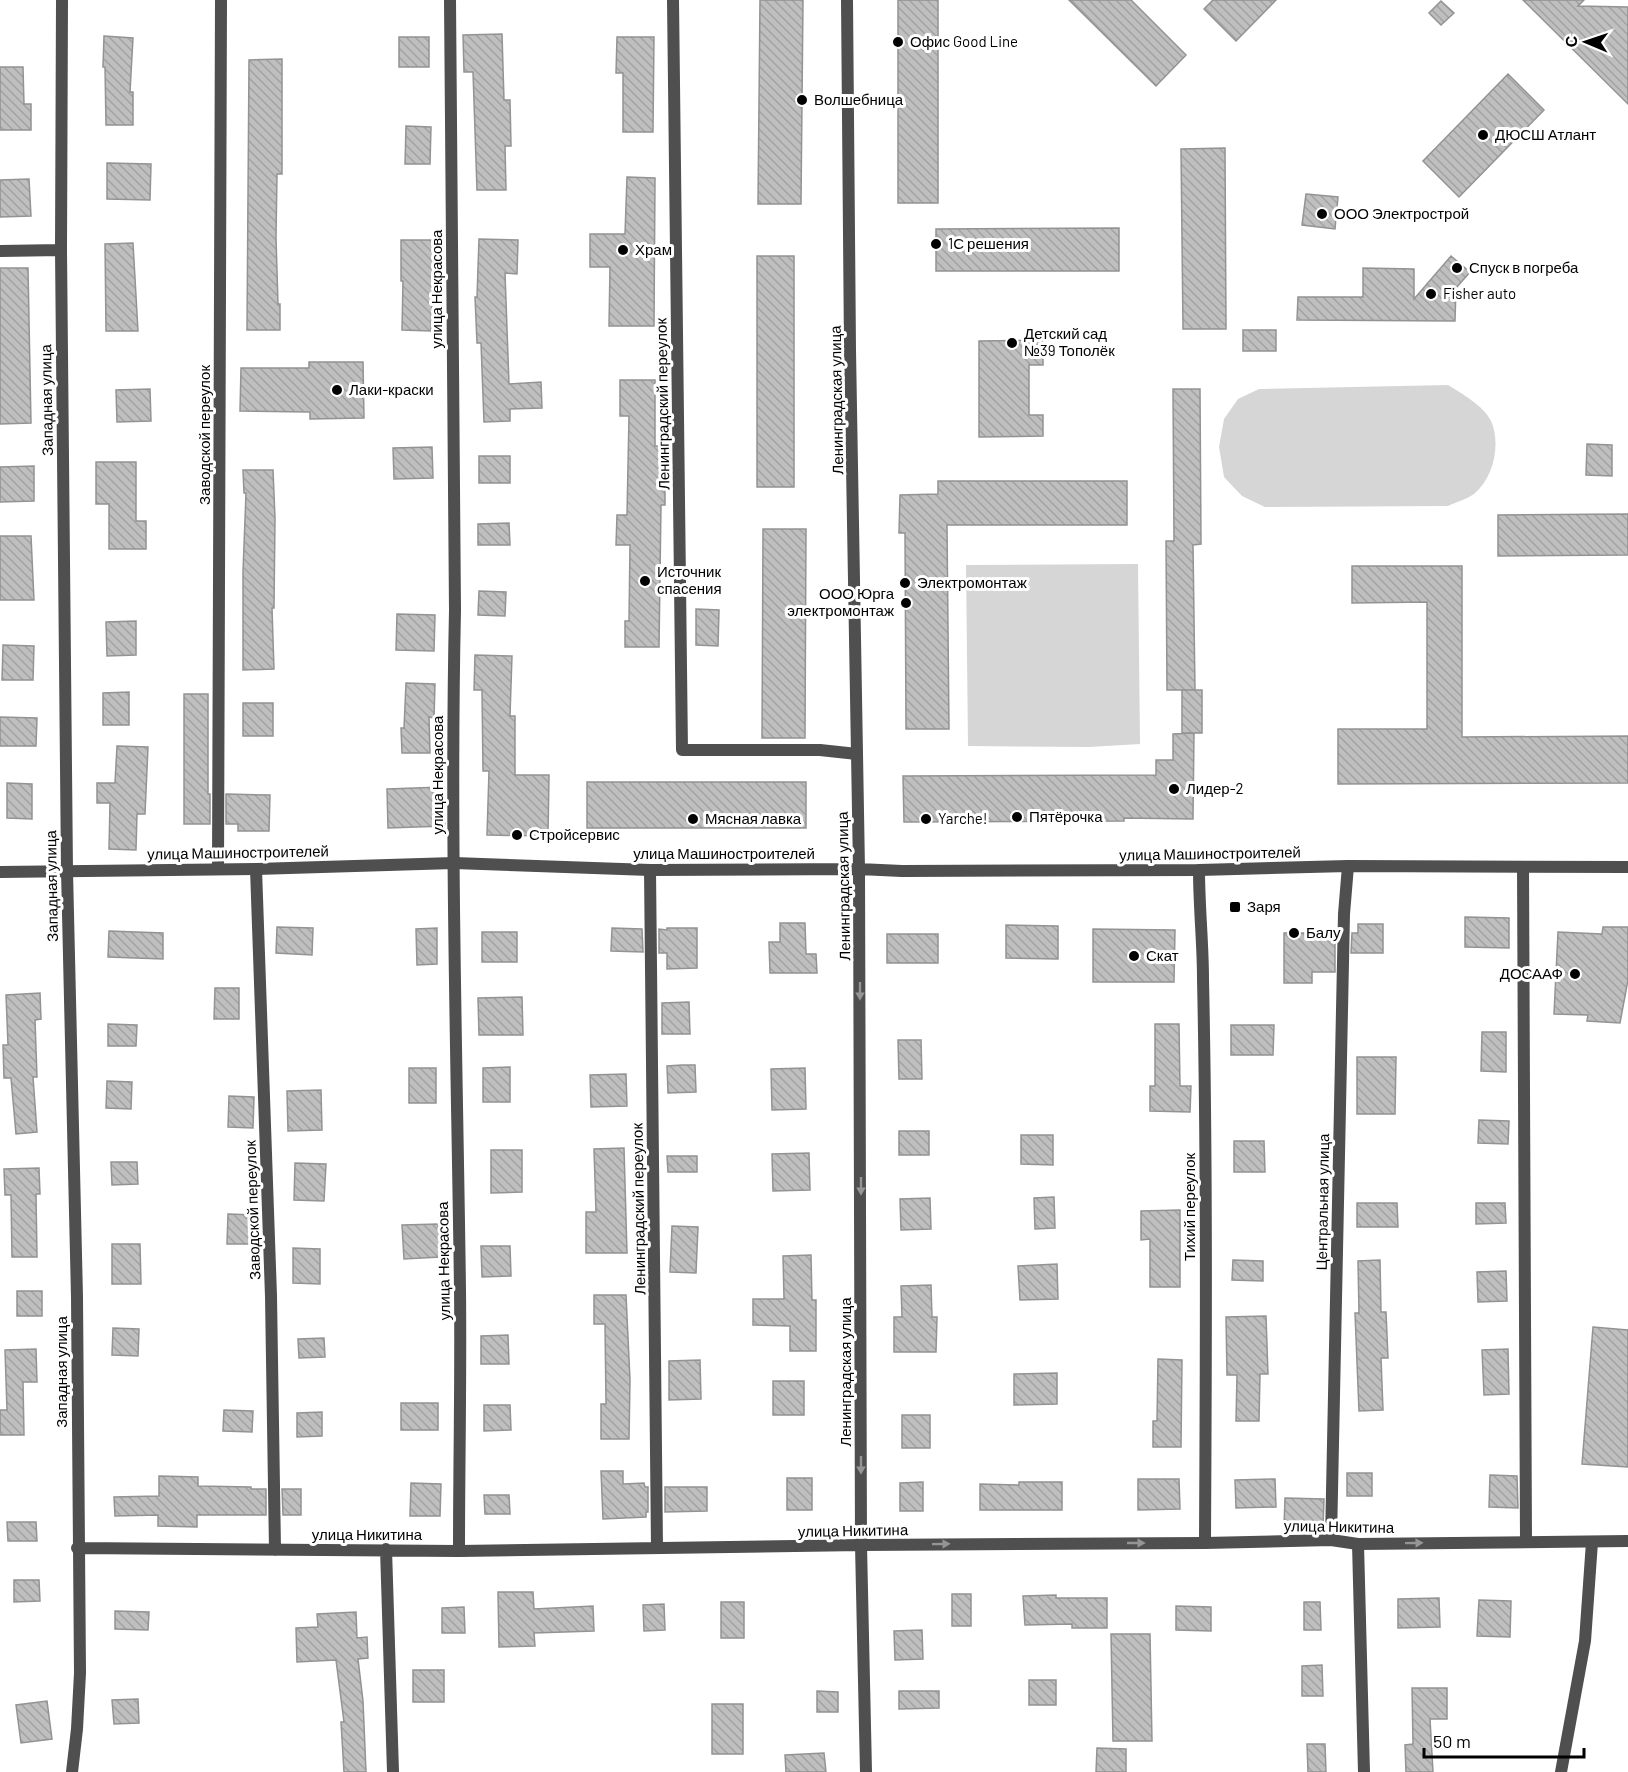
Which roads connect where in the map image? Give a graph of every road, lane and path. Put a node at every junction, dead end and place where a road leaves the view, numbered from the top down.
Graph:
1 (62, 0) edge
2 (221, 0) edge
3 (450, 0) edge
4 (673, 0) edge
5 (847, 0) edge
6 (61, 250) junction
7 (0, 251) edge
8 (857, 754) junction
9 (454, 863) junction
10 (1348, 866) junction
11 (1523, 867) junction
12 (1628, 867) edge
13 (218, 869) junction
14 (256, 869) junction
15 (859, 869) junction
16 (650, 870) junction
17 (1199, 870) junction
18 (67, 871) junction
19 (0, 872) edge
20 (1331, 1539) junction
21 (1526, 1541) junction
22 (1628, 1541) edge
23 (1592, 1542) junction
24 (1205, 1543) junction
25 (1358, 1544) junction
26 (861, 1545) junction
27 (77, 1548) junction
28 (657, 1548) junction
29 (386, 1549) junction
30 (275, 1550) junction
31 (459, 1551) junction
32 (72, 1772) edge
33 (393, 1772) edge
34 (866, 1772) edge
35 (1364, 1772) edge
36 (1561, 1772) edge

1 - 6 street, Западная улица
2 - 13 street, Заводской переулок
3 - 9 street, улица Некрасова
4 - 8 street, Ленинградский переулок
5 - 8 street, Ленинградская улица
6 - 7 street
6 - 18 street, Западная улица
8 - 15 street, Ленинградская улица
9 - 14 street, улица Машиностроителей
9 - 16 street, улица Машиностроителей
9 - 31 street, улица Некрасова
10 - 11 street, улица Машиностроителей
10 - 17 street, улица Машиностроителей
10 - 20 street, Центральная улица
11 - 12 street, улица Машиностроителей
11 - 21 street
13 - 14 street, улица Машиностроителей
13 - 18 street, улица Машиностроителей
14 - 30 street, Заводской переулок
15 - 16 street, улица Машиностроителей
15 - 17 street, улица Машиностроителей
15 -> 26 street, Ленинградская улица
16 - 28 street, Ленинградский переулок
17 - 24 street, Тихий переулок
18 - 19 street, улица Машиностроителей
18 - 27 street, Западная улица
20 - 24 street, улица Никитина
20 - 25 street, улица Никитина
21 - 23 street, улица Никитина
25 -> 21 street, улица Никитина
22 - 23 street, улица Никитина
23 - 36 street
26 -> 24 street, улица Никитина
25 - 35 street
26 - 28 street, улица Никитина
26 - 34 street, Ленинградская улица
27 - 30 street, улица Никитина
27 - 32 street, Западная улица
28 - 31 street, улица Никитина
29 - 30 street, улица Никитина
29 - 31 street, улица Никитина
29 - 33 street

